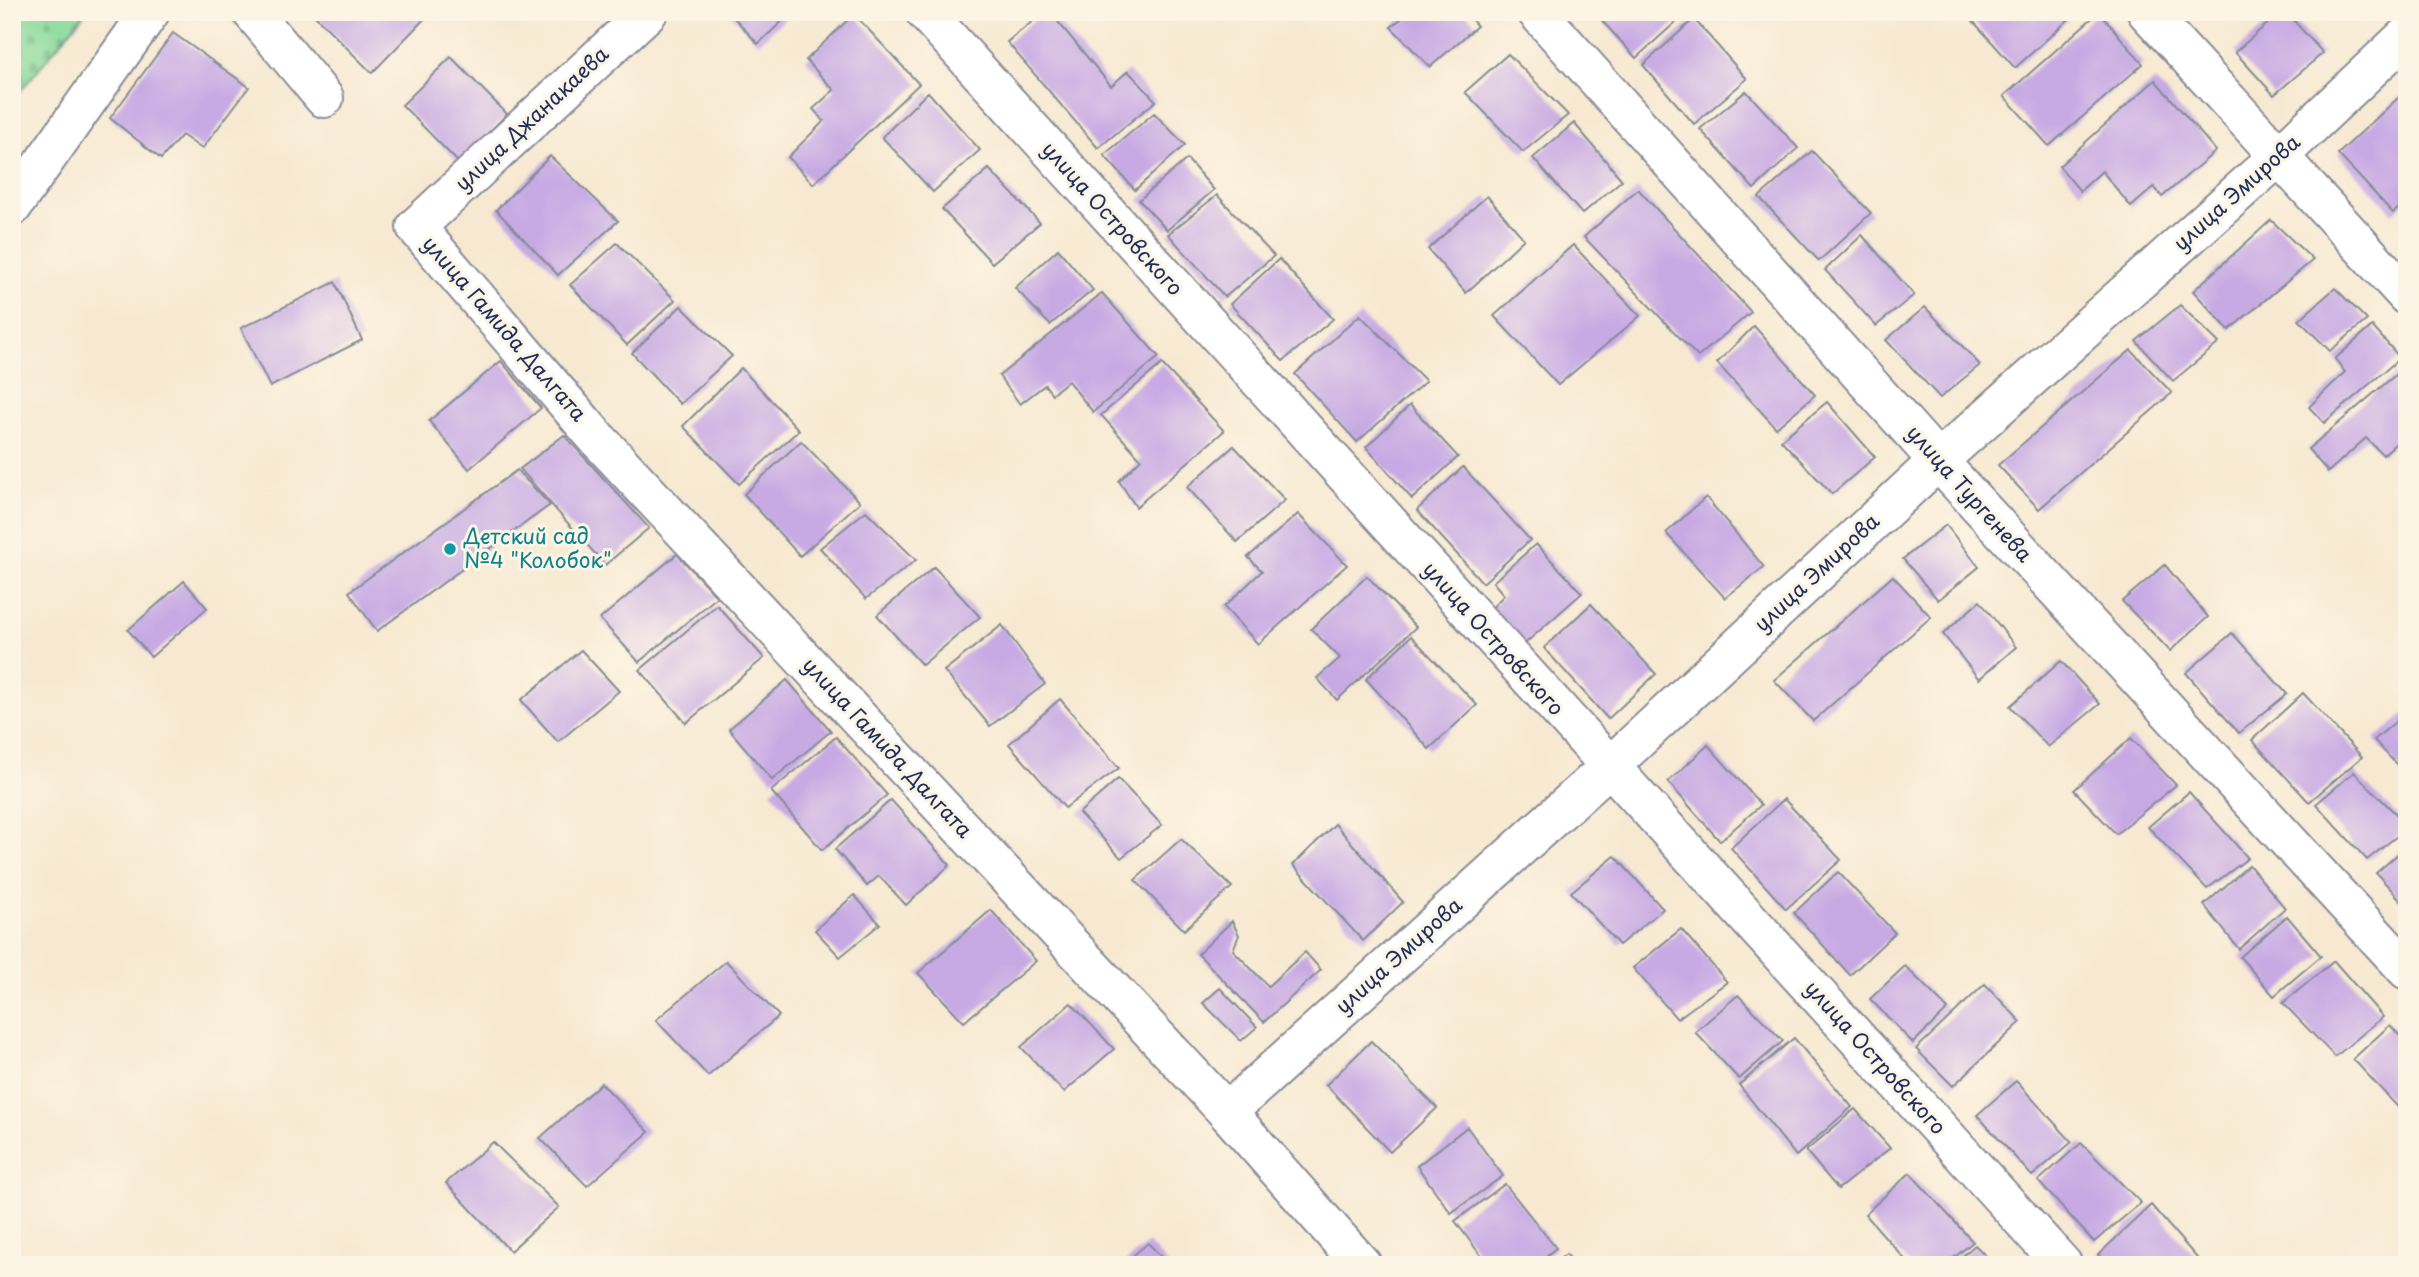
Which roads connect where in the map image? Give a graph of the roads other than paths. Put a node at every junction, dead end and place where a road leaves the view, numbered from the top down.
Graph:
1 (150, 12) edge
2 (252, 12) edge
3 (648, 12) edge
4 (925, 12) edge
5 (1537, 12) edge
6 (2147, 12) edge
7 (2407, 35) edge
8 (324, 97) dead end
9 (2279, 156) junction
10 (12, 207) edge
11 (416, 227) joint
12 (2407, 296) edge
13 (1938, 461) junction
14 (1609, 766) junction
15 (2407, 970) edge
16 (1227, 1112) junction
17 (1362, 1265) edge
18 (2063, 1265) edge

1 - 10 street
2 - 8 street
3 - 11 street, улица Джанакаева
4 - 14 street, улица Островского
5 - 13 street, улица Тургенева
6 - 9 street
7 - 9 street, улица Эмирова
9 - 12 street
9 - 13 street, улица Эмирова
11 - 16 street, улица Гамида Далгата
13 - 14 street, улица Эмирова
13 - 15 street, улица Тургенева
14 - 16 street, улица Эмирова
14 - 18 street, улица Островского
16 - 17 street, улица Гамида Далгата

